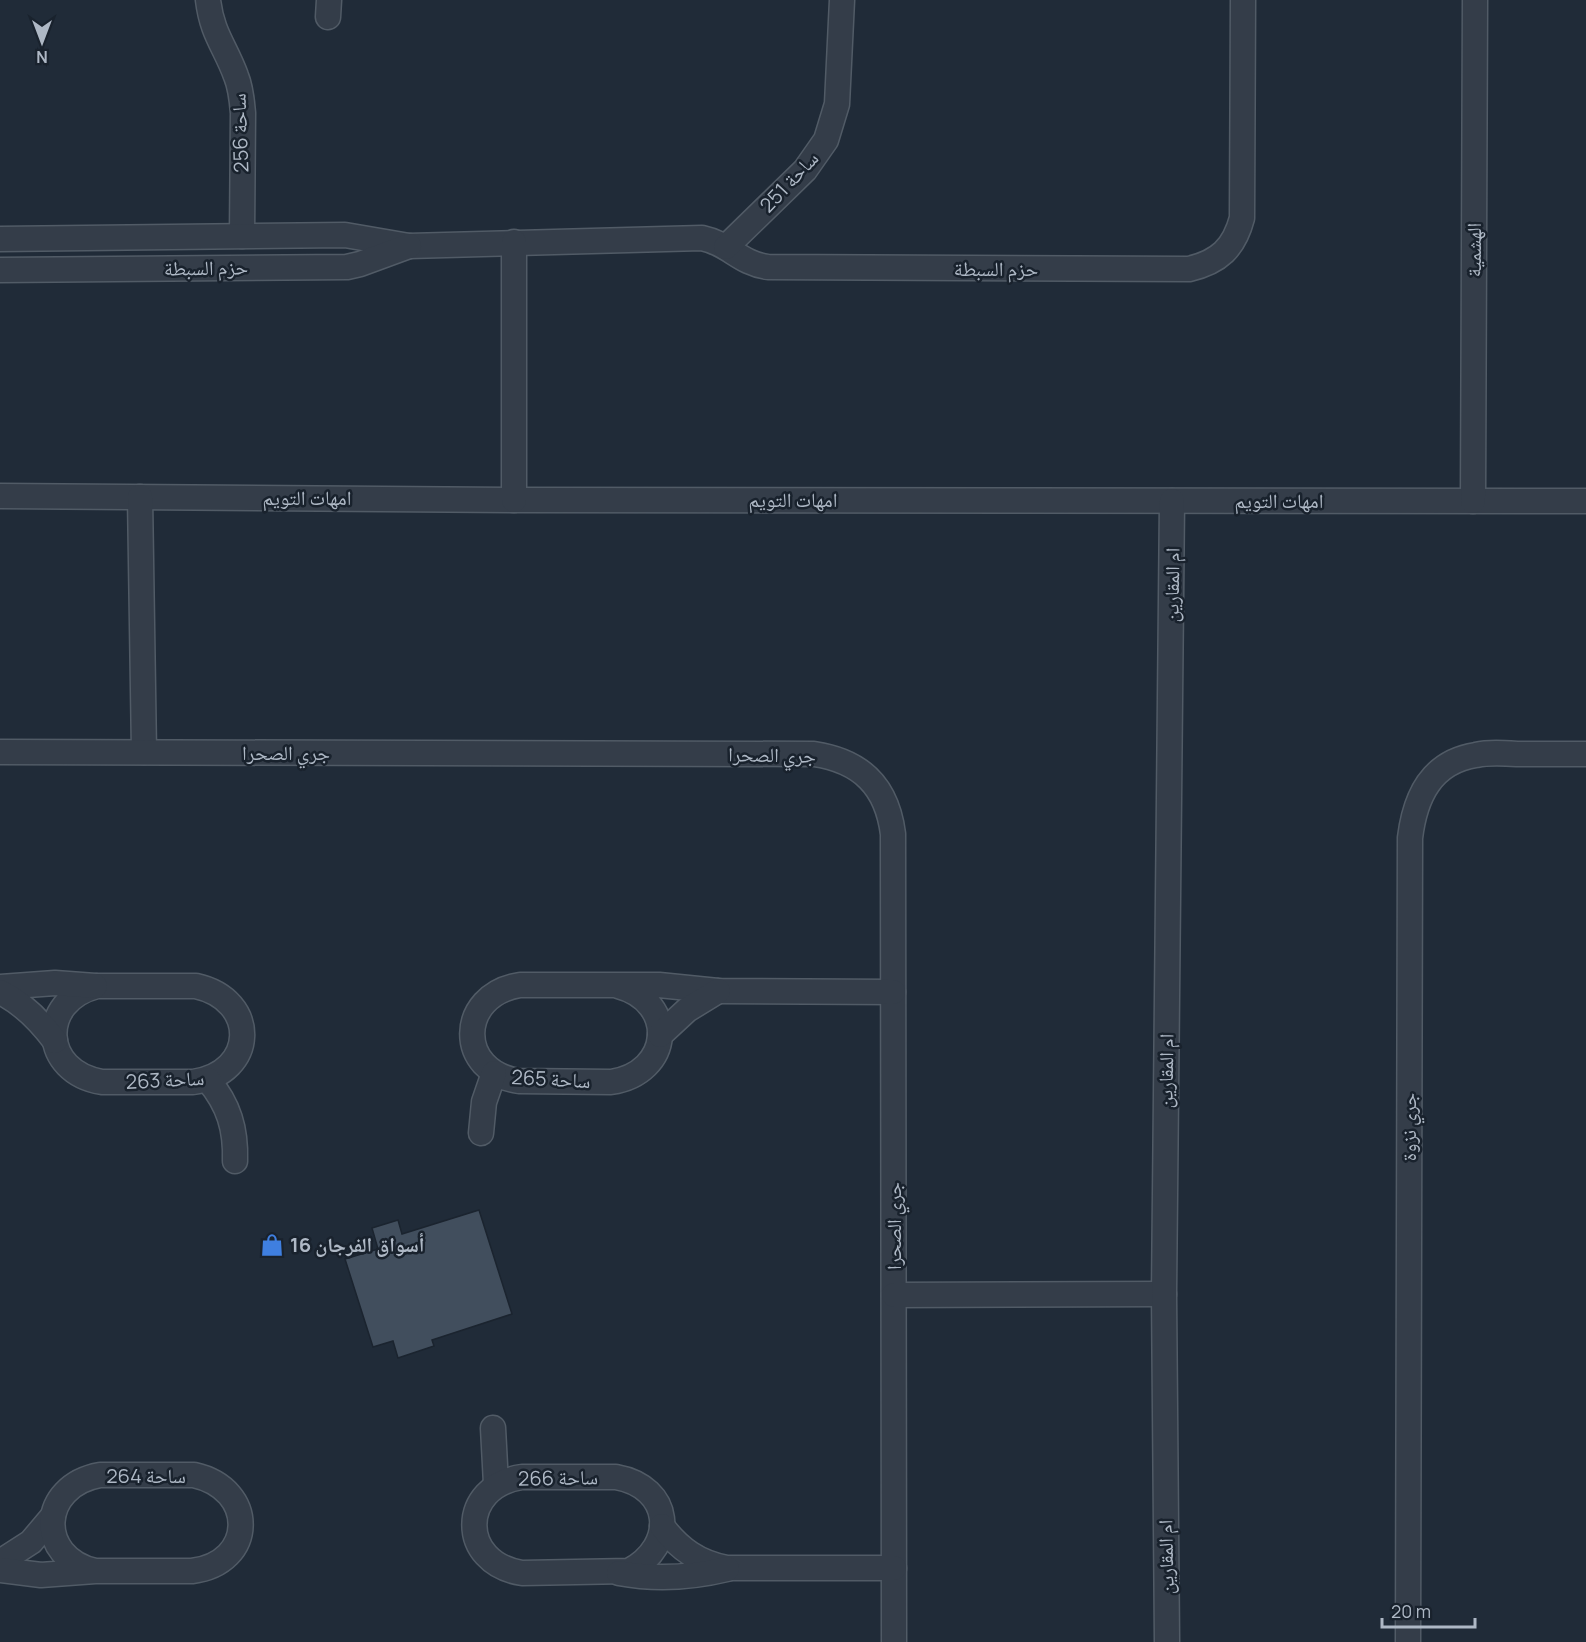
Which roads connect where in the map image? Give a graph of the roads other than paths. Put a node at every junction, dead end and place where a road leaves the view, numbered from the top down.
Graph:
1 (208, 0) edge
2 (842, 0) edge
3 (1242, 0) edge
4 (1475, 0) edge
5 (242, 236) junction
6 (177, 237) junction
7 (55, 238) junction
8 (0, 239) edge
9 (514, 242) junction
10 (409, 246) junction
11 (726, 247) junction
12 (177, 269) junction
13 (0, 270) edge
14 (56, 270) junction
15 (0, 496) edge
16 (140, 497) junction
17 (514, 500) junction
18 (1172, 501) junction
19 (1473, 501) junction
20 (1586, 501) edge
21 (0, 752) edge
22 (144, 752) junction
23 (1586, 754) edge
24 (97, 986) junction
25 (618, 986) junction
26 (0, 987) edge
27 (718, 991) junction
28 (0, 992) edge
29 (894, 992) junction
30 (660, 1035) junction
31 (55, 1041) junction
32 (494, 1073) junction
33 (208, 1080) junction
34 (481, 1133) dead end
35 (235, 1161) dead end
36 (1164, 1294) junction
37 (894, 1295) junction
38 (493, 1428) dead end
39 (496, 1484) junction
40 (53, 1516) junction
41 (662, 1526) junction
42 (0, 1562) edge
43 (728, 1568) junction
44 (894, 1568) junction
45 (0, 1570) edge
46 (94, 1571) junction
47 (614, 1572) junction
48 (894, 1642) edge
49 (1167, 1642) edge
50 (1408, 1642) edge

1 - 5 street, ساحة 256
2 - 11 street, ساحة 251
3 - 11 street, حزم السبطة
4 - 19 street, الهشمية
5 - 6 street, حزم السبطة
5 - 10 street, حزم السبطة
6 - 7 street, حزم السبطة
6 - 12 street
7 - 8 street, حزم السبطة
7 - 14 street
9 - 10 street, حزم السبطة
9 - 11 street, حزم السبطة
9 - 17 street
10 - 12 street, حزم السبطة
12 - 14 street, حزم السبطة
13 - 14 street, حزم السبطة
15 - 16 street, امهات التويم
16 - 17 street, امهات التويم
16 - 22 street
17 - 18 street, امهات التويم
18 - 19 street, امهات التويم
18 - 36 street, ام المقارين
19 - 20 street, امهات التويم
21 - 22 street, جري الصحرا
22 - 29 street, جري الصحرا
23 - 50 street, جري نزوة
24 - 26 street, ساحة 263
24 - 31 street, ساحة 263
24 - 33 street, ساحة 263
25 - 27 street, ساحة 265
25 - 30 street, ساحة 265
25 - 32 street, ساحة 265
27 - 29 street, ساحة 265
27 - 30 street, ساحة 265
28 - 31 street, ساحة 263
29 - 37 street, جري الصحرا
30 - 32 street, ساحة 265
31 - 33 street, ساحة 263
32 - 34 street
33 - 35 street
36 - 37 street, جري الصحرا
36 - 49 street, ام المقارين
37 - 44 street, جري الصحرا
38 - 39 street
39 - 41 street, ساحة 266
39 - 47 street, ساحة 266
40 - 42 street, ساحة 264
40 - 46 street, ساحة 264
40 - 46 street, ساحة 264
41 - 43 street, ساحة 266
41 - 47 street, ساحة 266
43 - 44 street, ساحة 266
43 - 47 street, ساحة 266
44 - 48 street, جري الصحرا
45 - 46 street, ساحة 264

